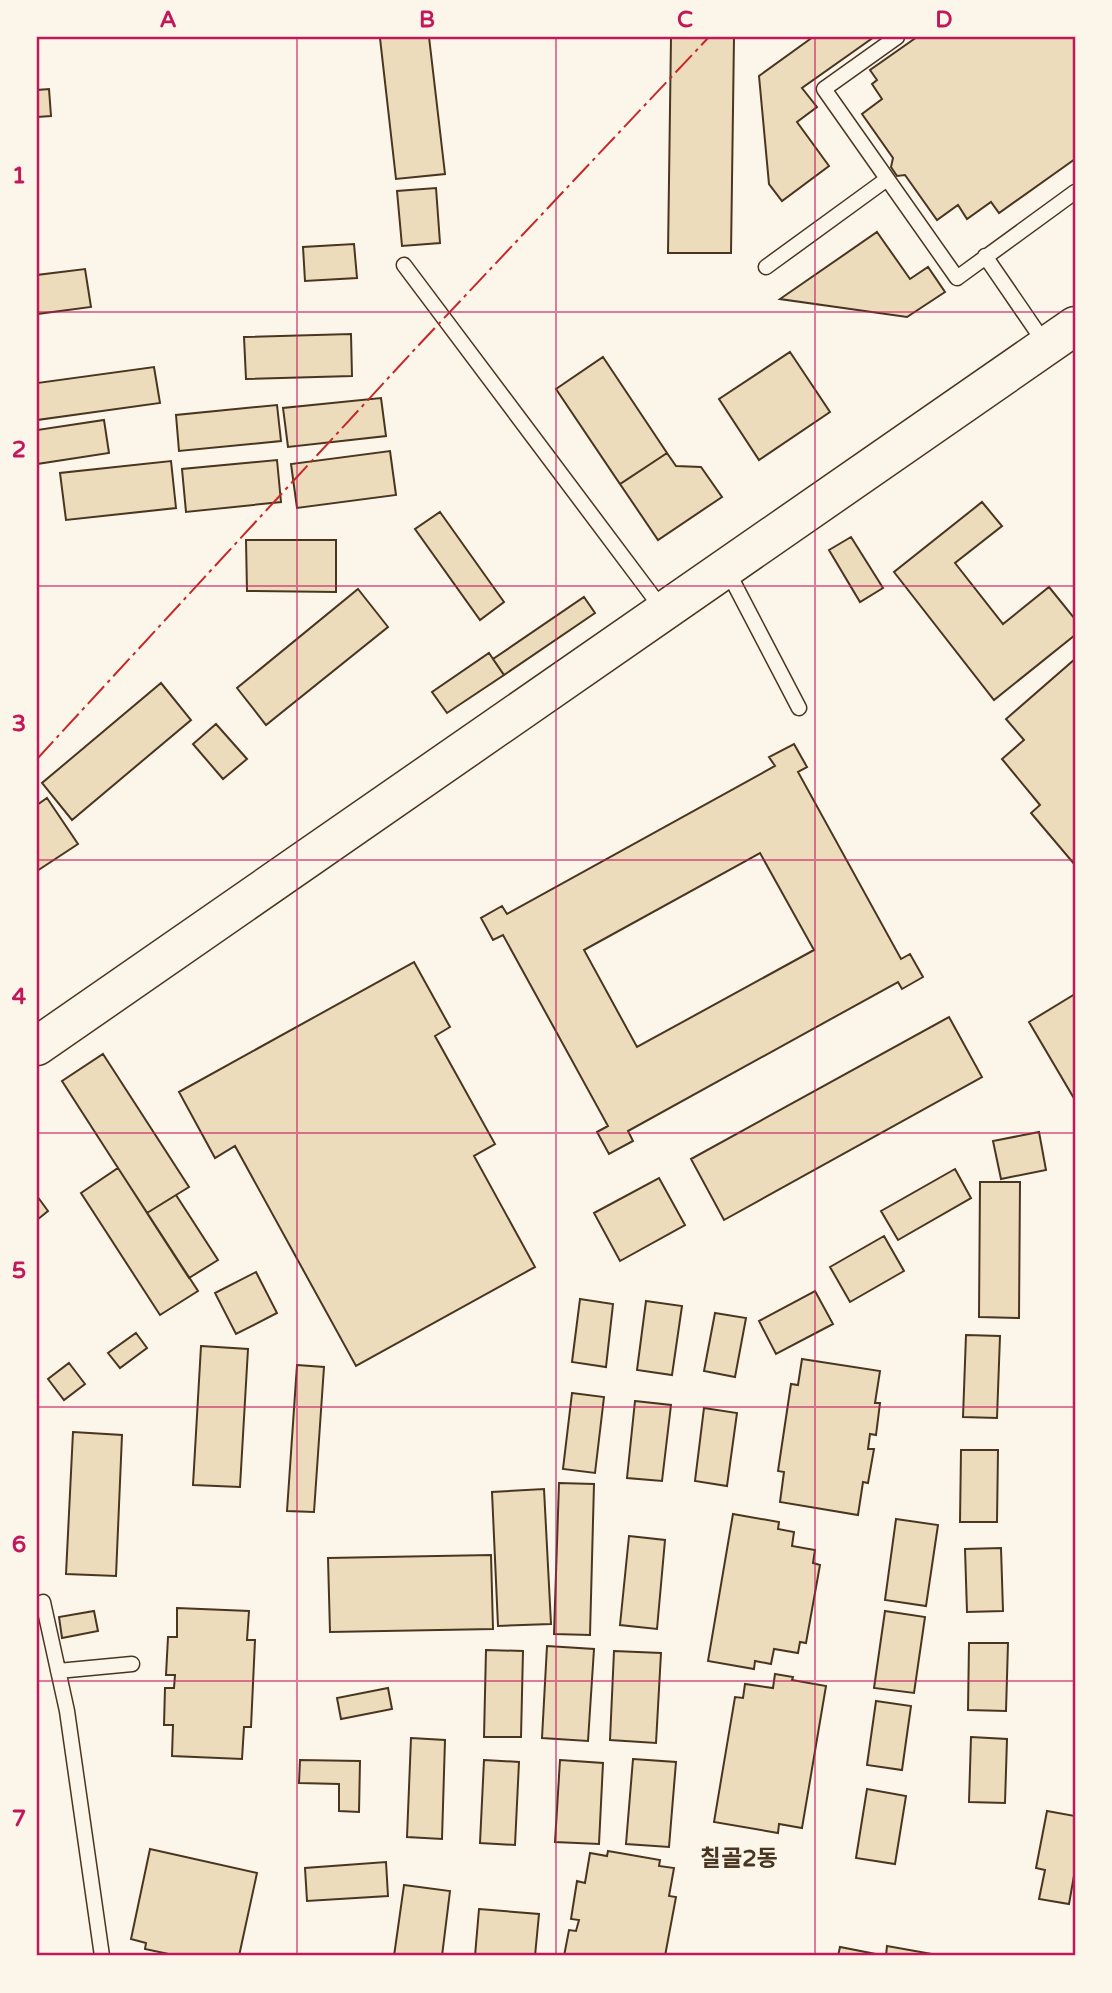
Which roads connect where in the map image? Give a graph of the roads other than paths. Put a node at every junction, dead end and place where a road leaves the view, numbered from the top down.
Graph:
1 (897, 37) edge
2 (887, 179) junction
3 (1075, 192) edge
4 (985, 256) junction
5 (404, 265) dead end
6 (766, 267) dead end
7 (1061, 336) edge
8 (726, 569) junction
9 (664, 611) junction
10 (799, 708) dead end
11 (37, 1046) edge
12 (43, 1602) dead end
13 (132, 1664) dead end
14 (58, 1671) junction
15 (102, 1956) edge

1 - 2 lane
2 - 4 lane
2 - 6 lane
3 - 4 lane
4 - 7 lane
5 - 9 lane
7 - 8 street
8 - 9 street
8 - 10 lane
9 - 11 street
12 - 14 lane
13 - 14 lane
14 - 15 lane

